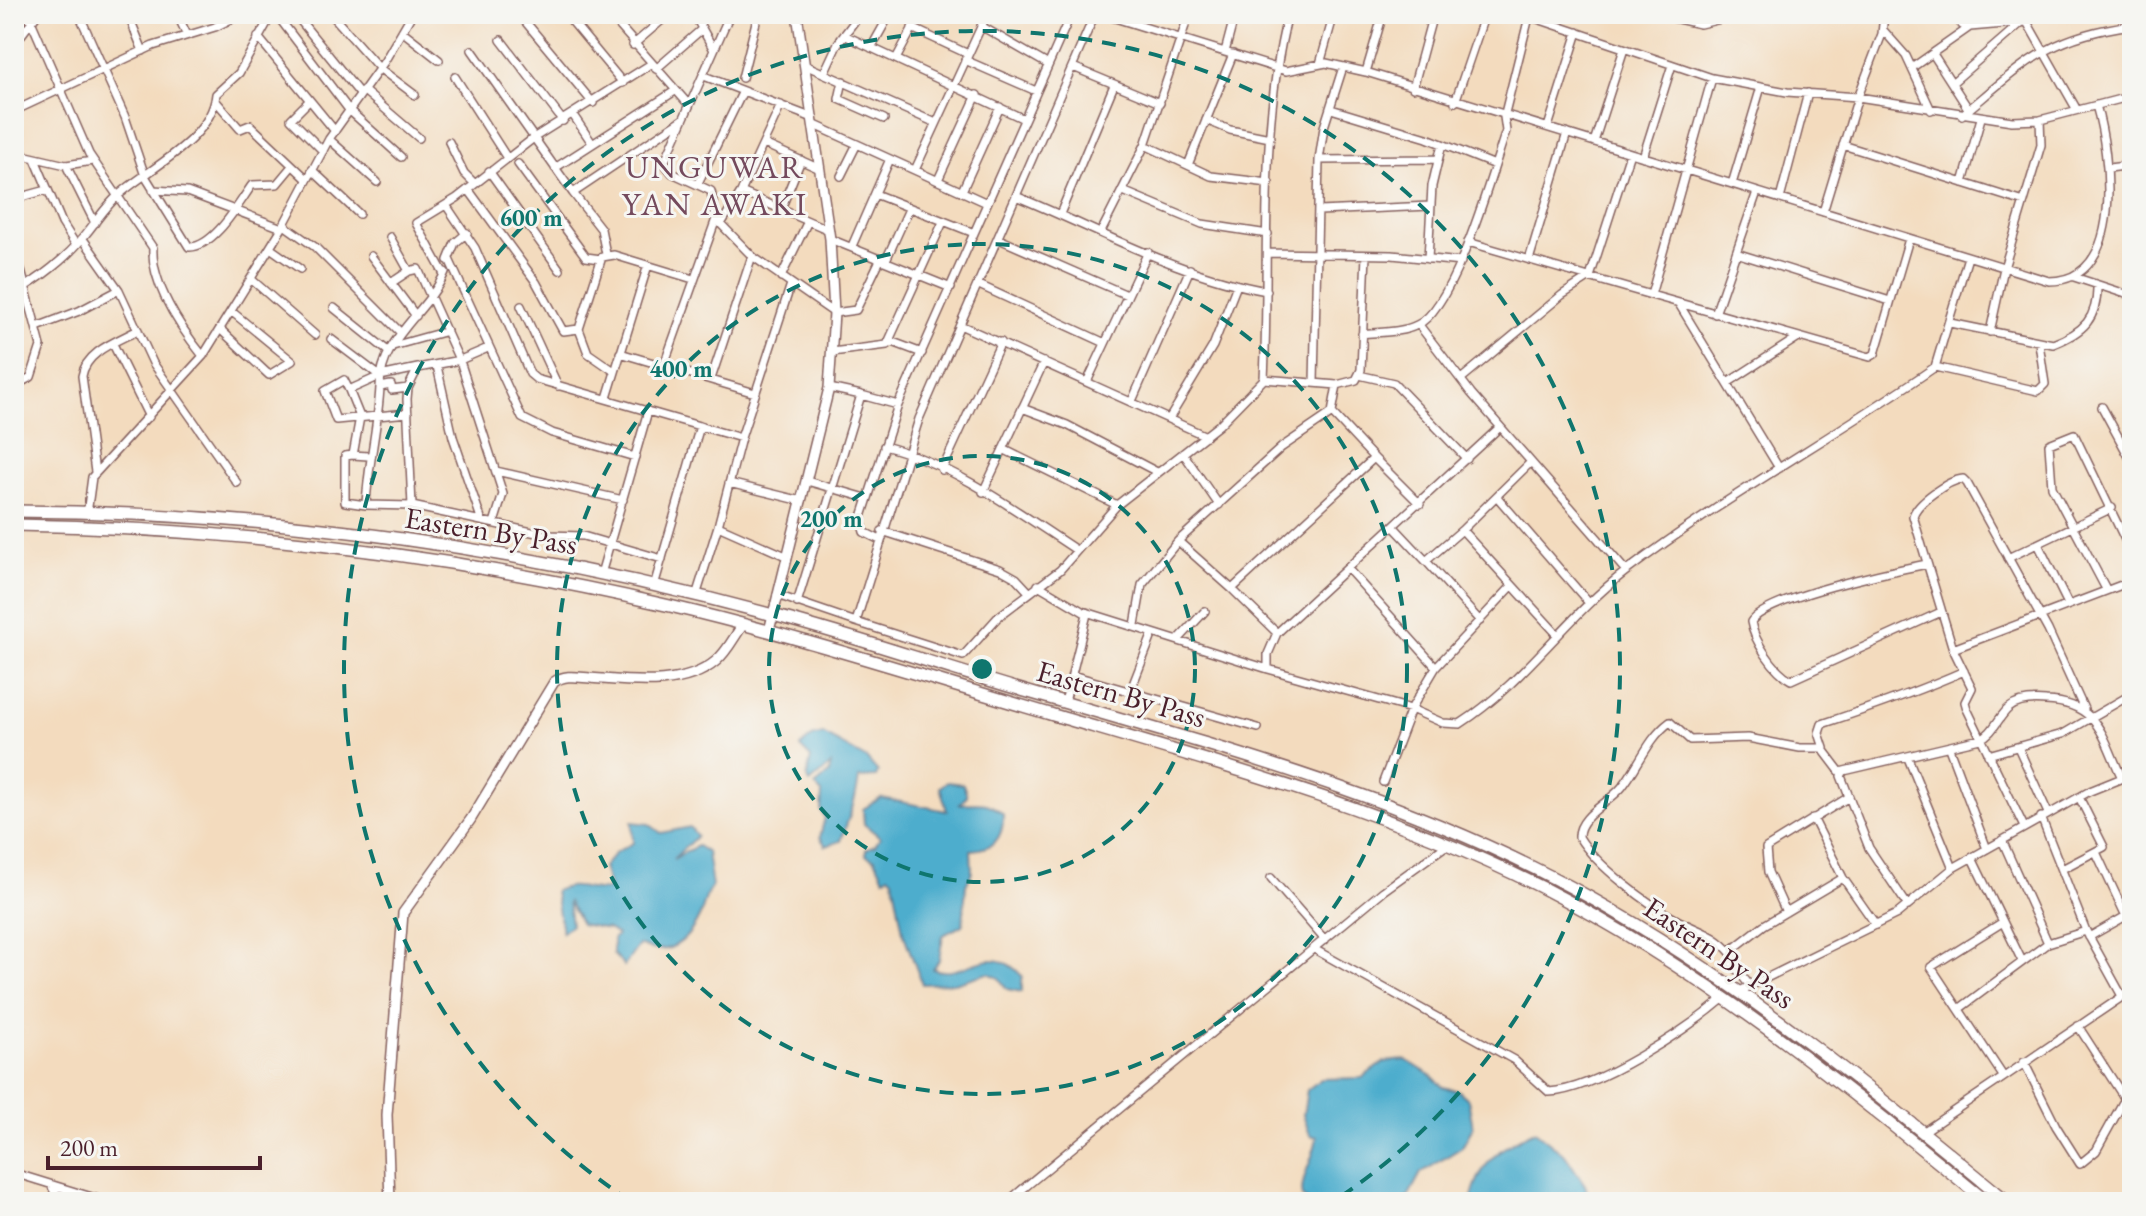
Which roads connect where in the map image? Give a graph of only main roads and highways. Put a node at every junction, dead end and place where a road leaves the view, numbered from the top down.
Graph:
1 (14, 511) edge
2 (14, 525) edge
3 (1987, 1202) edge
4 (2008, 1202) edge

1 - 4 main road, Eastern By Pass
2 - 3 main road, Eastern By Pass

